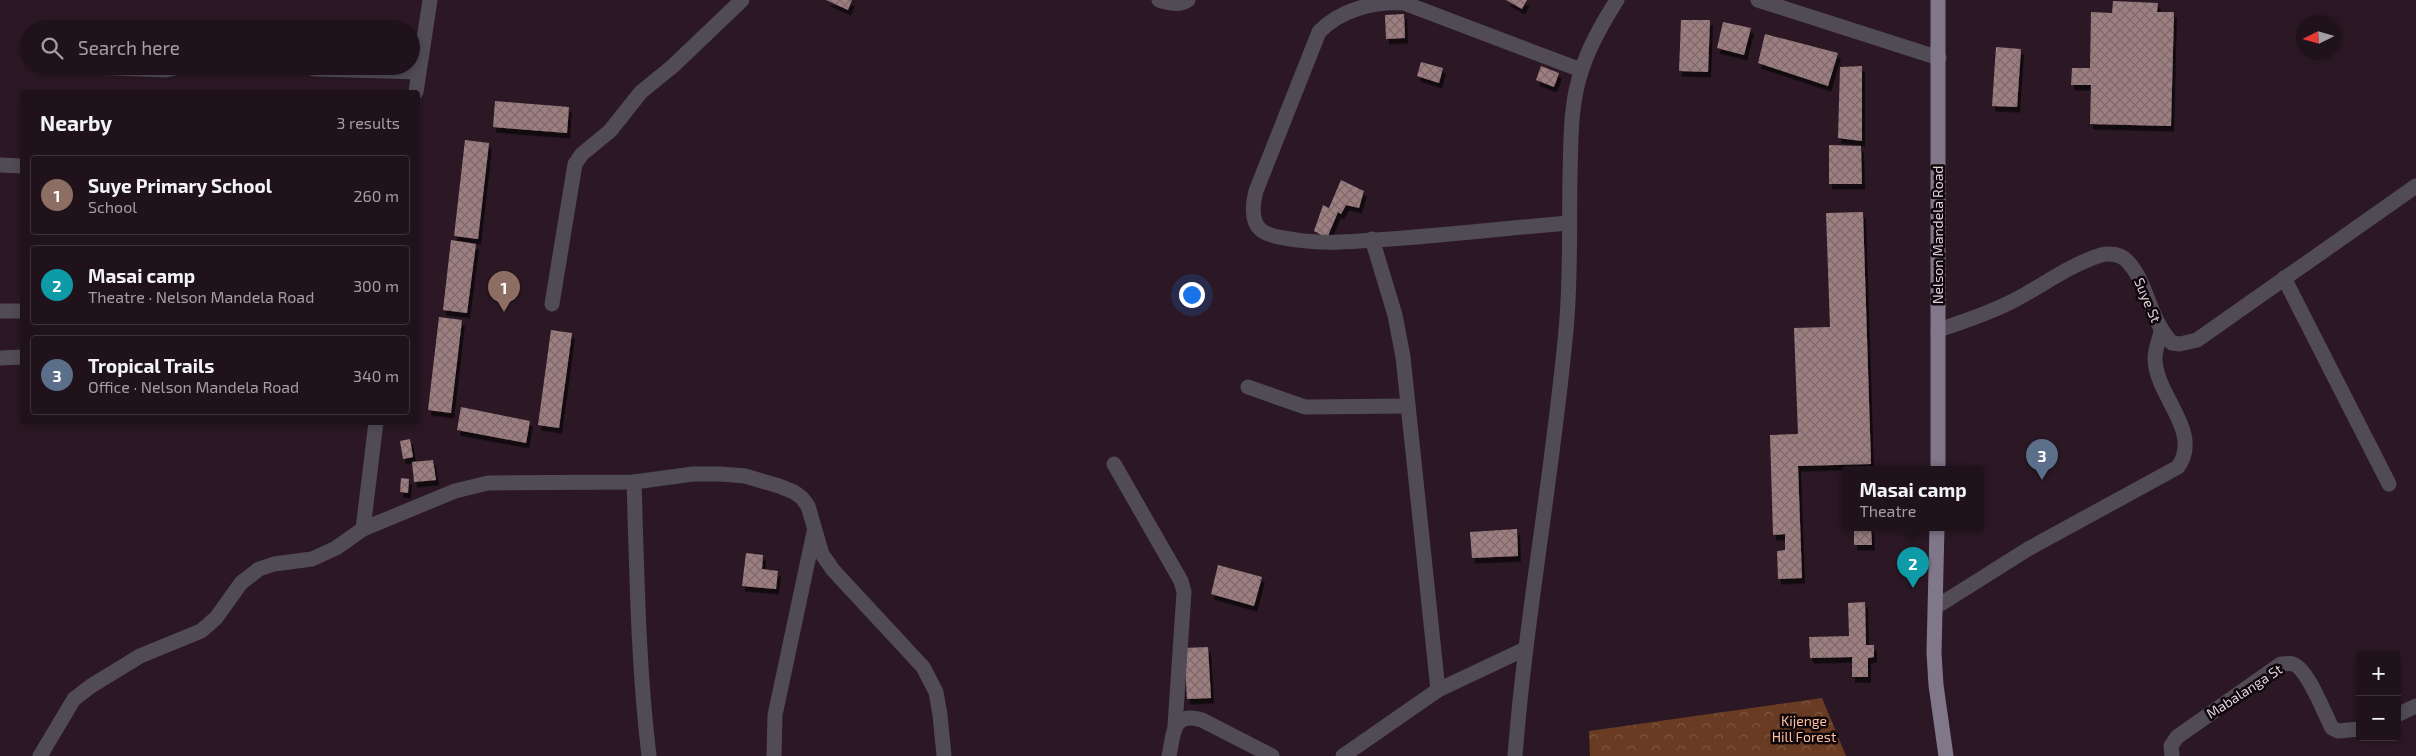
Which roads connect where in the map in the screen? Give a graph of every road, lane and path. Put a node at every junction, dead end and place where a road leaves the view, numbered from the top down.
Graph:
1 (430, 0) edge
2 (742, 0) edge
3 (1159, 0) edge
4 (1188, 0) edge
5 (1617, 0) edge
6 (1758, 0) edge
7 (1938, 0) edge
8 (1939, 58) junction
9 (420, 60) edge
10 (1581, 70) junction
11 (418, 75) edge
12 (416, 90) edge
13 (0, 165) edge
14 (20, 166) edge
15 (2416, 186) edge
16 (1569, 223) junction
17 (1372, 239) junction
18 (2284, 278) junction
19 (552, 304) dead end
20 (0, 310) edge
21 (20, 311) edge
22 (1938, 330) junction
23 (2161, 332) junction
24 (20, 357) edge
25 (0, 358) edge
26 (1248, 387) dead end
27 (1408, 406) junction
28 (376, 425) edge
29 (1114, 464) dead end
30 (1938, 466) edge
31 (634, 482) junction
32 (2389, 484) dead end
33 (362, 529) junction
34 (1937, 531) edge
35 (814, 532) junction
36 (1936, 608) junction
37 (1525, 650) junction
38 (1438, 690) junction
39 (2416, 706) edge
40 (2401, 712) edge
41 (1175, 726) junction
42 (2356, 729) edge
43 (40, 756) edge
44 (649, 756) edge
45 (774, 756) edge
46 (944, 756) edge
47 (1169, 756) edge
48 (1272, 756) edge
49 (1343, 756) edge
50 (1515, 756) edge
51 (1946, 756) edge
52 (2172, 756) edge

1 - 9 street
2 - 19 street
3 - 4 street
5 - 10 street
6 - 8 street
7 - 8 main road, Nelson Mandela Road
8 - 22 main road, Nelson Mandela Road
10 - 16 street
10 - 17 street
11 - 12 street
13 - 14 street
15 - 18 street, Suye St
16 - 17 street
16 - 37 street
17 - 27 street
18 - 23 street, Suye St
18 - 32 street
20 - 21 street
22 - 23 street, Suye St
22 - 30 main road, Nelson Mandela Road
23 - 36 street
24 - 25 street
26 - 27 street
27 - 38 street
28 - 33 street
29 - 41 street
31 - 33 street
31 - 35 street
31 - 44 street
33 - 43 street
34 - 36 main road
35 - 45 street
35 - 46 street
36 - 51 main road
37 - 38 street
37 - 50 street
38 - 49 street
39 - 40 street
41 - 47 street
41 - 48 street
42 - 52 street, Mabalanga St

